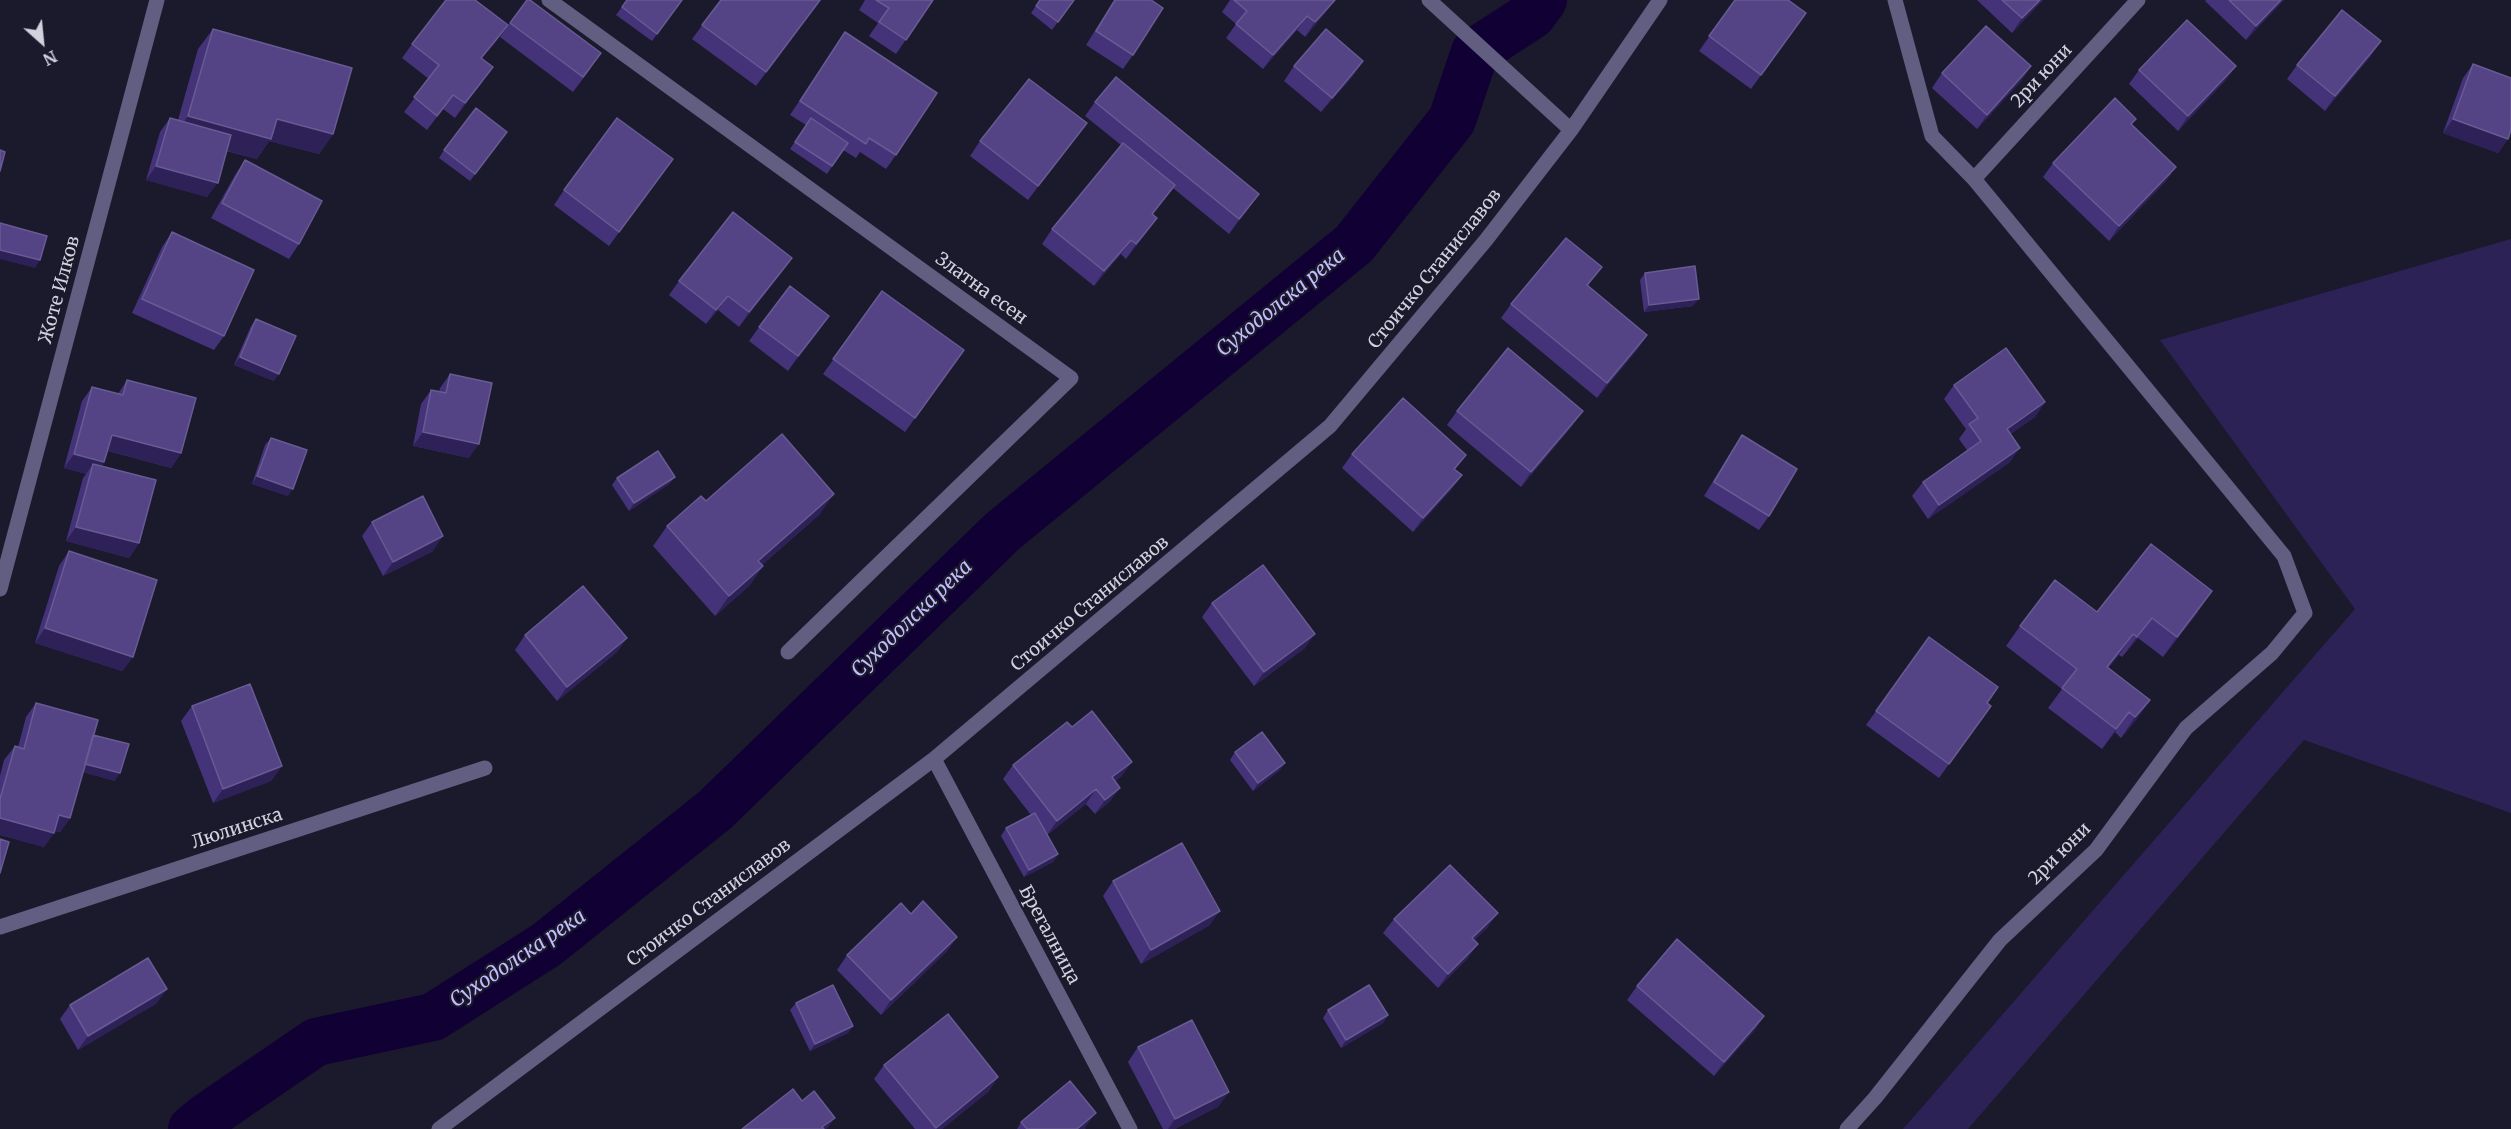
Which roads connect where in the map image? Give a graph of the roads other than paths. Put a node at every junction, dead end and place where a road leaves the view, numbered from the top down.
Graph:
1 (157, 0) edge
2 (549, 0) edge
3 (1660, 0) edge
4 (1895, 0) edge
5 (2138, 0) edge
6 (1430, 1) edge
7 (1571, 130) junction
8 (1974, 179) junction
9 (0, 589) edge
10 (788, 652) dead end
11 (934, 759) junction
12 (486, 768) dead end
13 (0, 927) edge
14 (439, 1129) edge
15 (1130, 1129) edge
16 (1847, 1129) edge

1 - 9 street, Жоте Илков
2 - 10 street, Златна есен
3 - 7 street, Стоичко Станиславов
4 - 8 street
5 - 8 street, 2ри юни
6 - 7 street
7 - 11 street, Стоичко Станиславов
8 - 16 street, 2ри юни
11 - 14 street, Стоичко Станиславов
11 - 15 street, Брегалница
12 - 13 street, Люлинска

